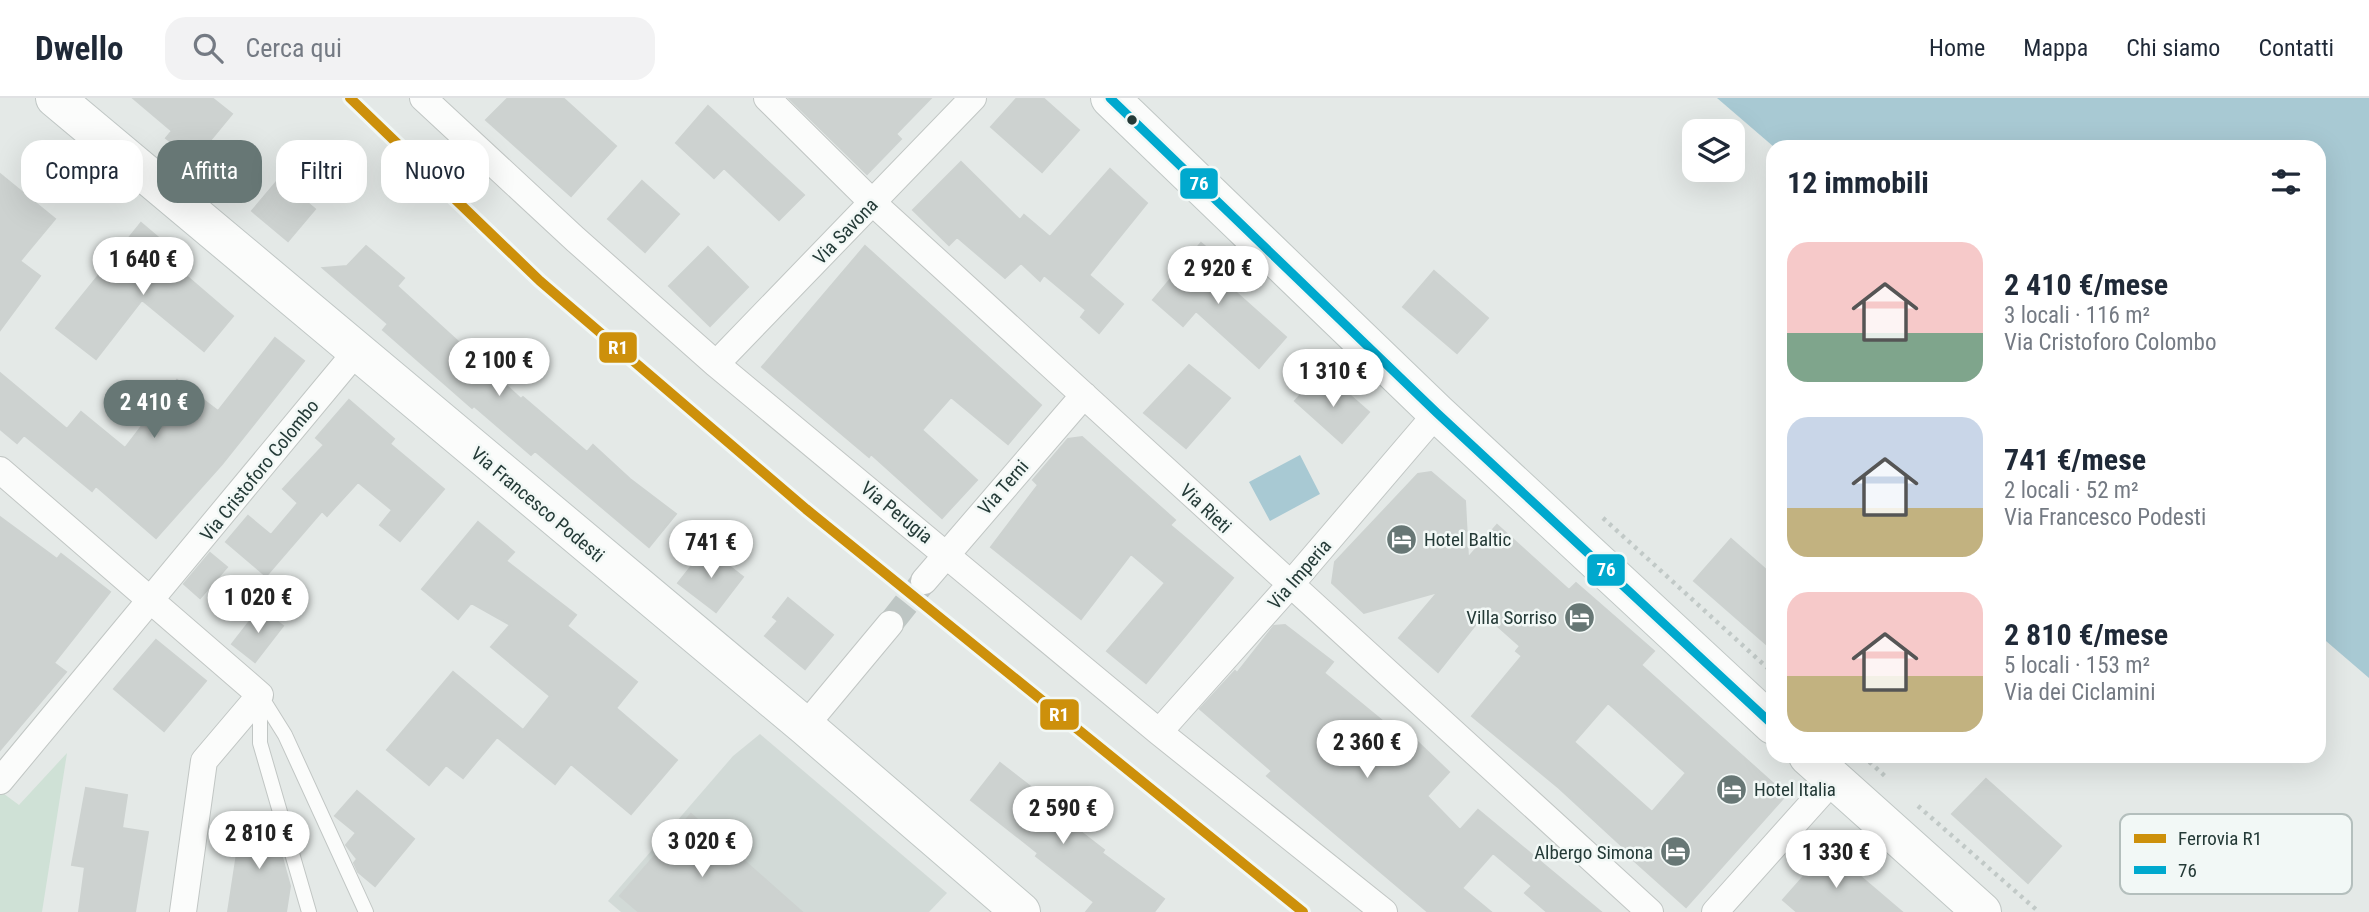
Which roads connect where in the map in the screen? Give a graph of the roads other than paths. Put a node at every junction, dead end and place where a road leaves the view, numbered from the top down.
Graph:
1 (55, 98) edge
2 (423, 98) edge
3 (767, 98) edge
4 (973, 98) edge
5 (1110, 98) edge
6 (872, 202) junction
7 (356, 352) junction
8 (716, 364) junction
9 (1084, 395) junction
10 (1437, 413) junction
11 (0, 470) edge
12 (947, 553) junction
13 (924, 581) tunnel mouth
14 (1290, 585) junction
15 (151, 600) junction
16 (890, 624) tunnel mouth
17 (260, 695) junction
18 (1766, 718) edge
19 (806, 726) junction
20 (1159, 732) junction
21 (1821, 768) edge
22 (0, 781) edge
23 (183, 912) edge
24 (309, 912) edge
25 (366, 912) edge
26 (1021, 912) edge
27 (1384, 912) edge
28 (1650, 912) edge
29 (1715, 912) edge
30 (1982, 912) edge

1 - 7 main road, Via Francesco Podesti
2 - 8 street, Via Perugia
3 - 6 street, Via Rieti
4 - 6 street, Via Savona
5 - 10 main road
6 - 8 street, Via Savona
6 - 9 street, Via Rieti
7 - 15 street, Via Cristoforo Colombo
7 - 19 main road, Via Francesco Podesti
8 - 12 street, Via Perugia
9 - 12 street, Via Terni
9 - 14 street, Via Rieti
10 - 14 street, Via Imperia
10 - 18 main road
11 - 15 street
12 - 13 street, Via Terni
12 - 20 street, Via Perugia
14 - 20 street, Via Imperia
14 - 28 street, Via Rieti
15 - 17 street
15 - 22 street, Via Cristoforo Colombo
16 - 19 street
17 - 23 street
17 - 24 lane
17 - 25 lane
19 - 26 main road, Via Francesco Podesti
20 - 27 street, Via Perugia
21 - 29 street
21 - 30 main road

